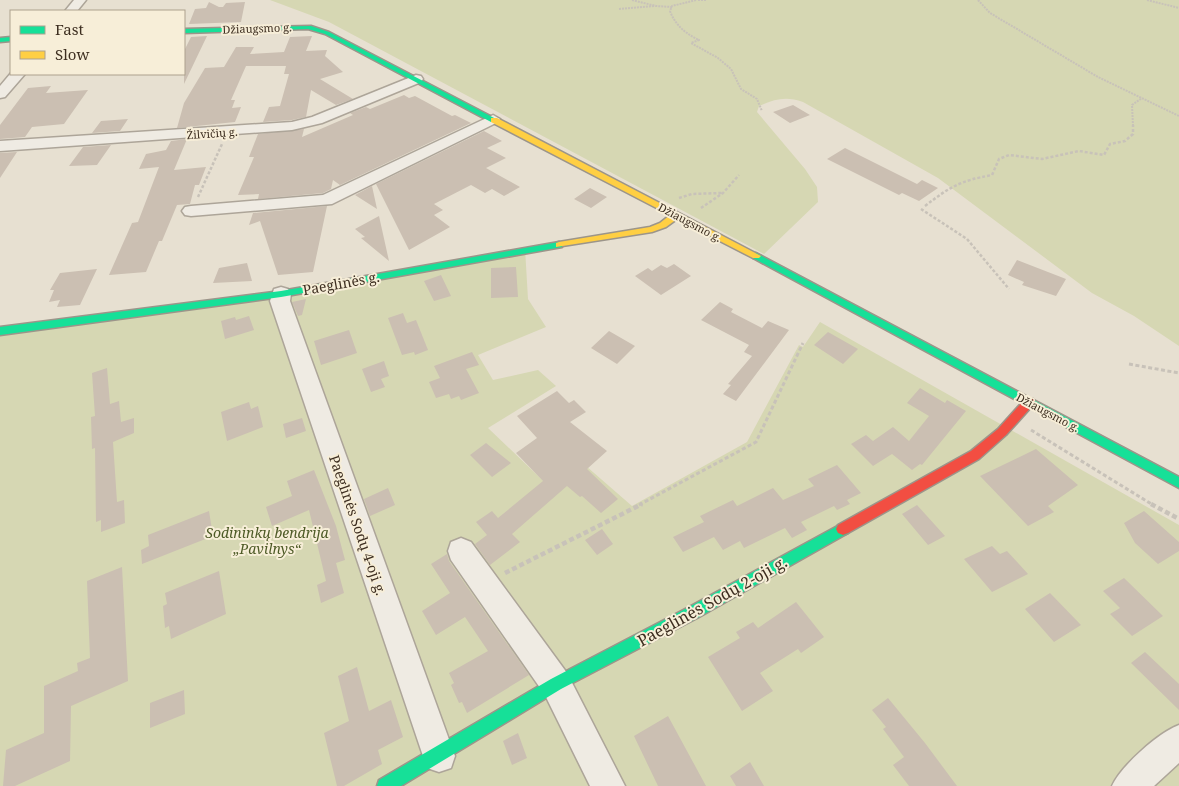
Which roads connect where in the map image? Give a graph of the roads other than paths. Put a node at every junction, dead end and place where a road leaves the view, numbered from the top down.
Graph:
1 (80, 0) edge
2 (72, 10) edge
3 (185, 31) edge
4 (17, 75) edge
5 (416, 79) junction
6 (0, 94) edge
7 (493, 118) junction
8 (0, 146) edge
9 (191, 211) road end
10 (676, 215) junction
11 (281, 294) junction
12 (0, 331) edge
13 (1029, 402) junction
14 (1179, 483) edge
15 (461, 551) dead end
16 (556, 684) junction
17 (1179, 741) edge
18 (439, 756) junction
19 (386, 786) edge
20 (608, 786) edge
21 (1129, 786) edge

1 - 2 street
3 - 5 street, Džiaugsmo g.
4 - 6 street
5 - 7 street, Džiaugsmo g.
5 - 8 street, Žilvičių g.
7 - 9 street
7 - 10 street, Džiaugsmo g.
10 - 11 street, Paeglinės g.
10 - 13 street, Džiaugsmo g.
11 - 12 street, Paeglinės g.
11 - 18 street, Paeglinės Sodų 4-oji g.
13 - 14 street, Džiaugsmo g.
13 - 16 street, Paeglinės Sodų 2-oji g.
15 - 16 street
16 - 18 street, Paeglinės Sodų 2-oji g.
16 - 20 street
17 - 21 street
18 - 19 street, Paeglinės Sodų 2-oji g.

